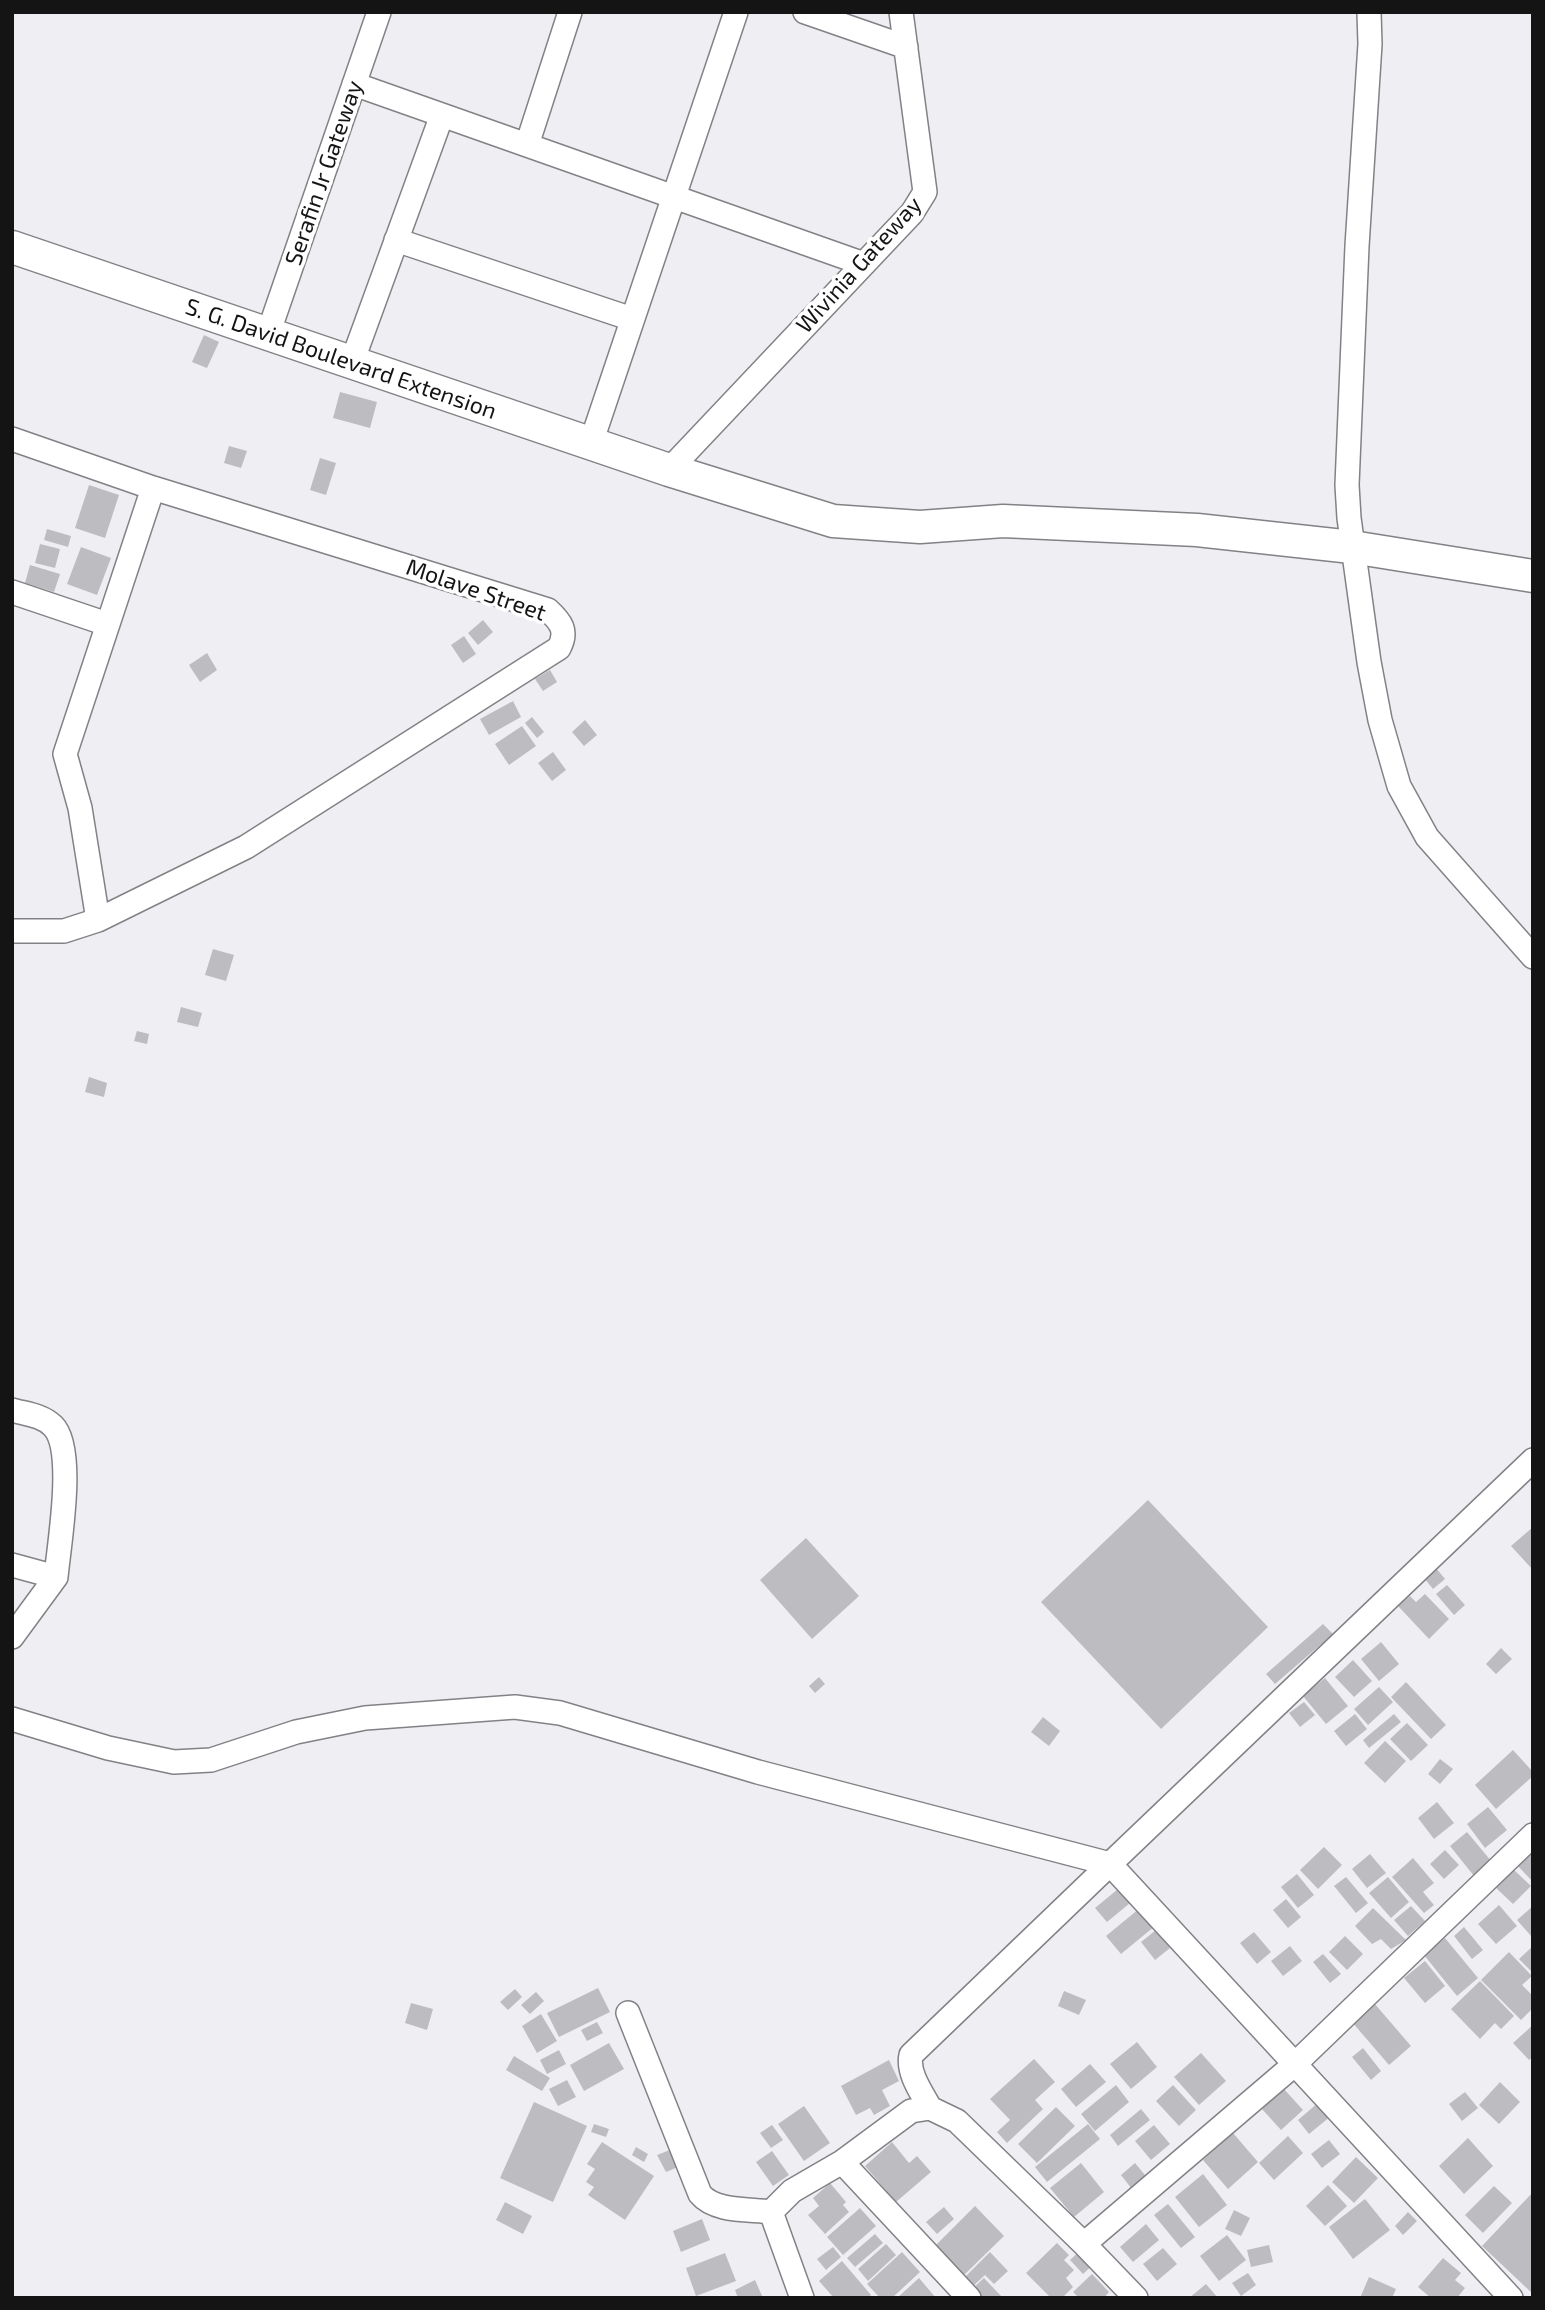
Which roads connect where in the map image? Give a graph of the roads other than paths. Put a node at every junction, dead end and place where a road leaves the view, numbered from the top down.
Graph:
1 (379, 12) edge
2 (570, 12) edge
3 (736, 12) edge
4 (805, 12) edge
5 (901, 12) edge
6 (1369, 12) edge
7 (906, 47) junction
8 (354, 84) junction
9 (442, 115) junction
10 (527, 145) junction
11 (673, 197) junction
12 (396, 240) junction
13 (12, 247) edge
14 (864, 264) junction
15 (632, 319) junction
16 (268, 334) junction
17 (352, 362) junction
18 (12, 439) edge
19 (591, 443) junction
20 (669, 470) junction
21 (152, 488) junction
22 (1352, 547) junction
23 (1533, 576) edge
24 (12, 593) edge
25 (107, 624) junction
26 (98, 920) junction
27 (12, 931) edge
28 (1533, 957) edge
29 (12, 1410) edge
30 (1533, 1460) edge
31 (12, 1564) edge
32 (56, 1577) junction
33 (12, 1637) edge
34 (12, 1720) edge
35 (1533, 1835) edge
36 (1110, 1864) junction
37 (628, 2013) dead end
38 (1295, 2064) junction
39 (930, 2108) junction
40 (842, 2162) junction
41 (771, 2212) junction
42 (1084, 2244) junction
43 (802, 2298) edge
44 (969, 2298) edge
45 (1136, 2298) edge
46 (1511, 2298) edge

1 - 8 street, Serafin Jr Gateway
2 - 10 street
3 - 11 street
4 - 7 street
5 - 7 street, Wivinia Gateway
6 - 22 street
7 - 14 street, Wivinia Gateway
8 - 9 street
8 - 16 street, Serafin Jr Gateway
9 - 10 street
9 - 12 street
10 - 11 street
11 - 14 street
11 - 15 street
12 - 15 street
12 - 17 street
13 - 16 street, S. G. David Boulevard Extension
14 - 20 street, Wivinia Gateway
15 - 19 street
16 - 17 street, S. G. David Boulevard Extension
17 - 19 street, S. G. David Boulevard Extension
18 - 21 street, Molave Street
19 - 20 street, S. G. David Boulevard Extension
20 - 22 street, S. G. David Boulevard Extension
21 - 25 street
21 - 26 street, Molave Street
22 - 23 street, S. G. David Boulevard Extension
22 - 28 street
24 - 25 street
25 - 26 street
26 - 27 street, Molave Street
29 - 32 street
30 - 36 street
31 - 32 street
32 - 33 street
34 - 36 street
35 - 38 street
36 - 38 street
36 - 39 street
37 - 41 street
38 - 42 street
38 - 46 street
39 - 40 street
39 - 42 street
40 - 41 street
40 - 44 street
41 - 43 street
42 - 45 street

